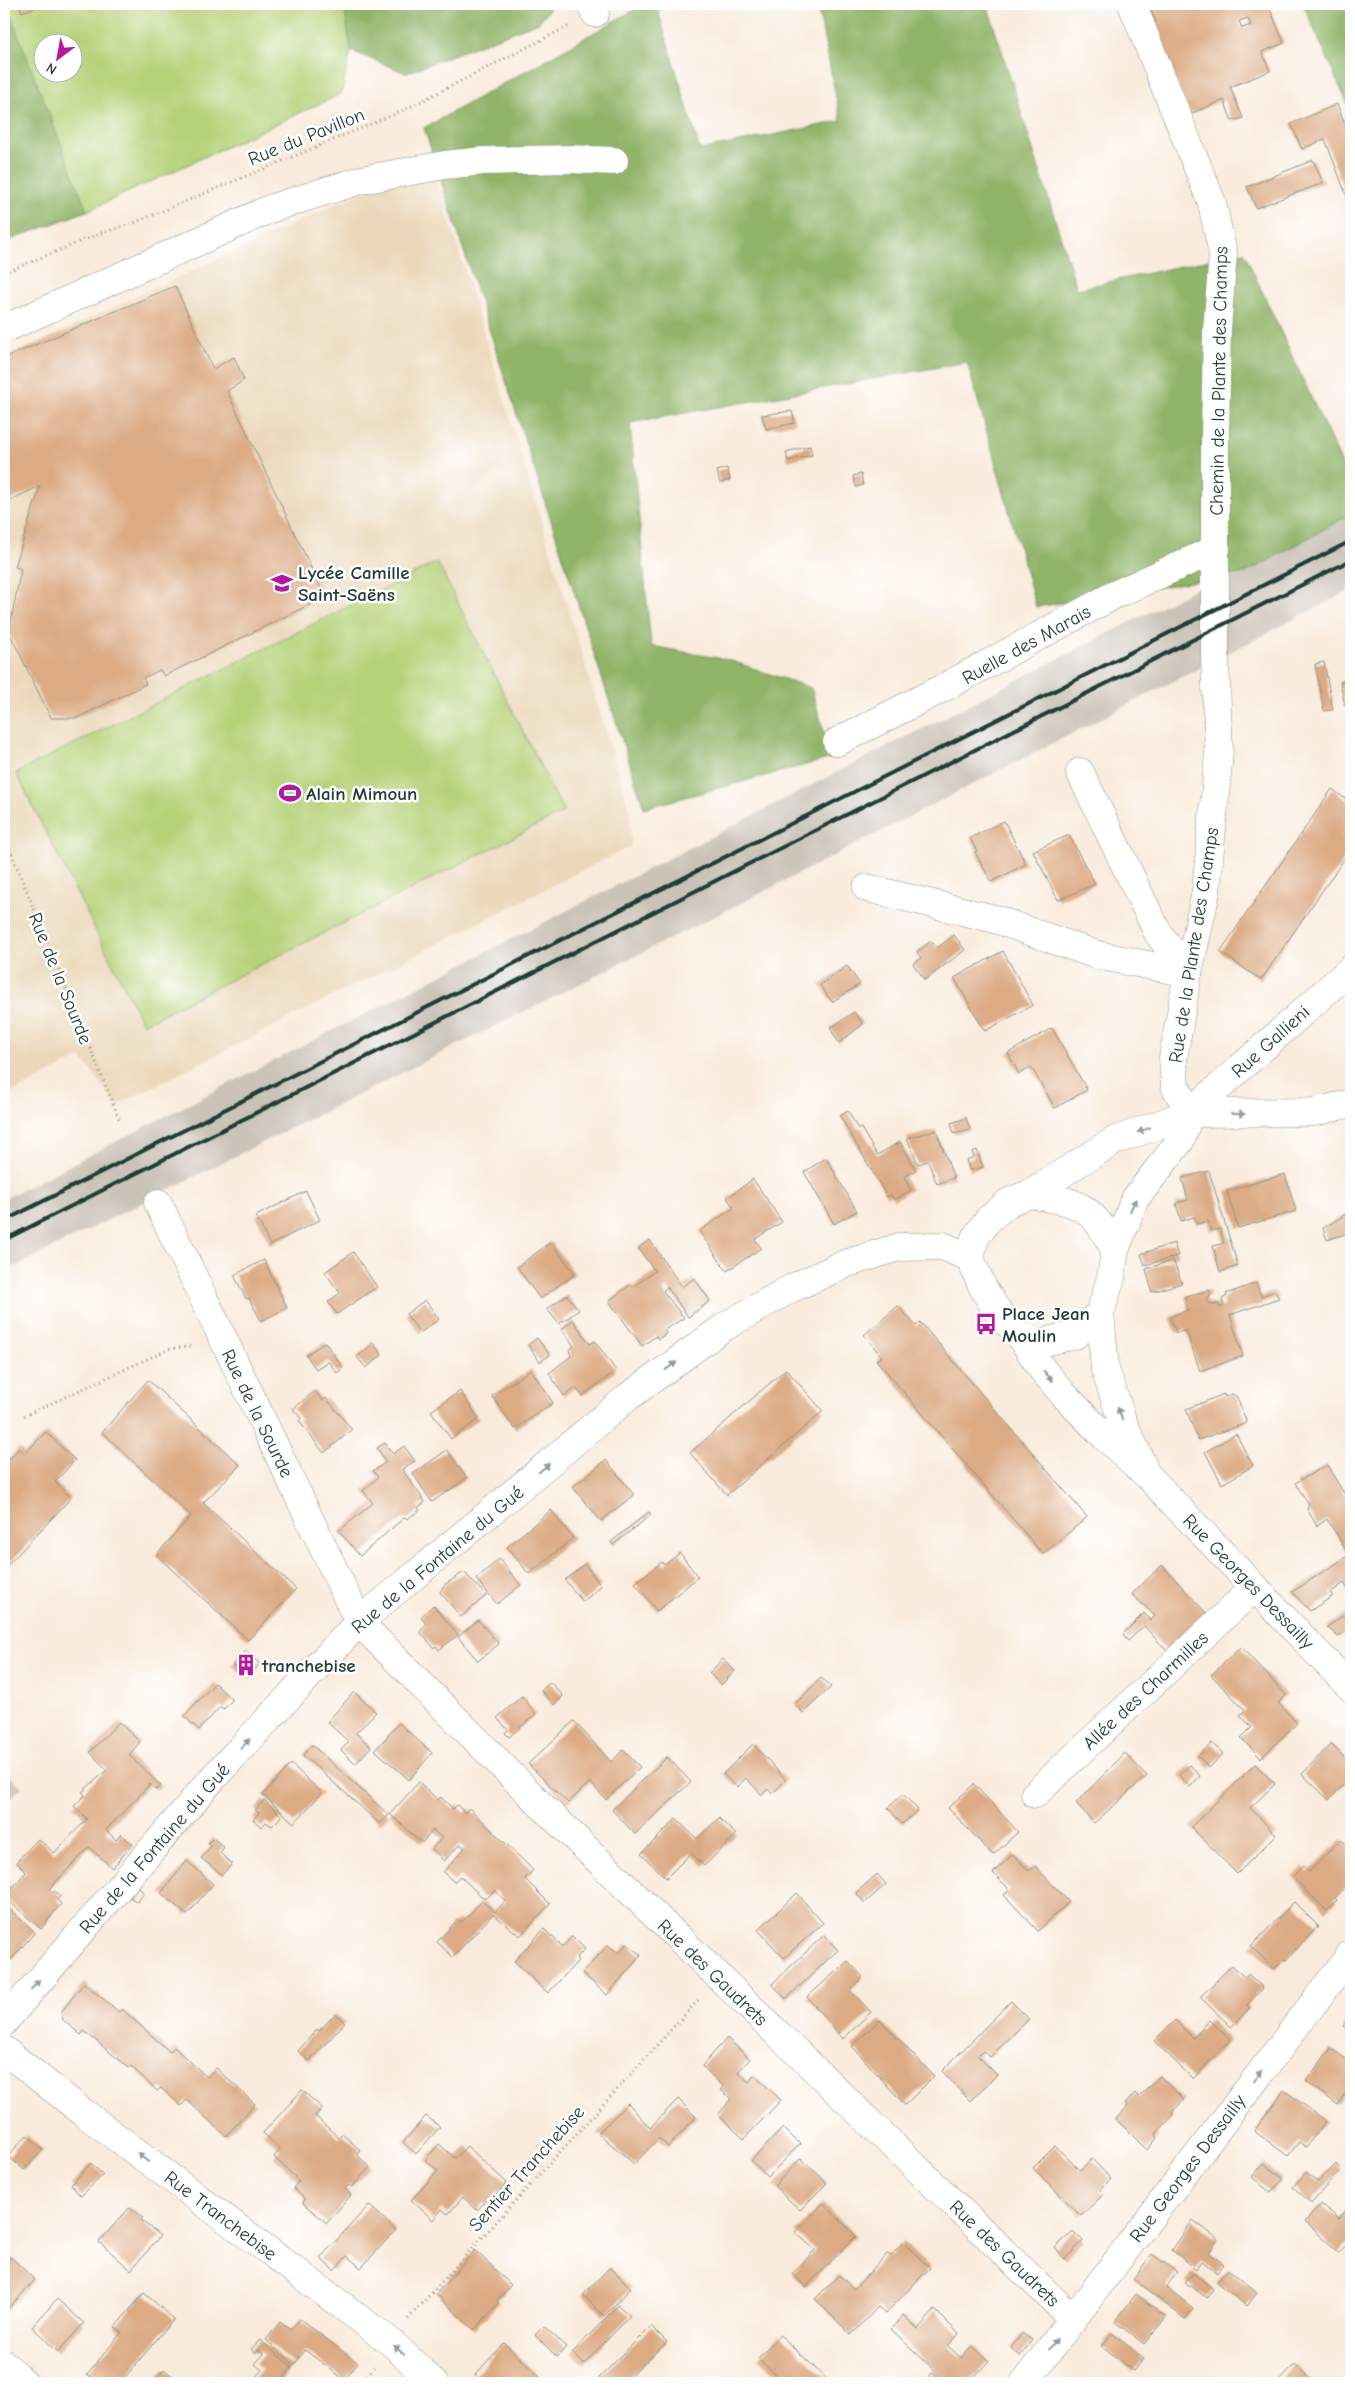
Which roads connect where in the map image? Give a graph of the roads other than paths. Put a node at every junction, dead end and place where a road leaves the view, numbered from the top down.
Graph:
1 (1132, 4) edge
2 (614, 162) dead end
3 (4, 329) edge
4 (1216, 549) junction
5 (1216, 594) joint
6 (837, 742) dead end
7 (1080, 772) dead end
8 (867, 888) dead end
9 (1351, 969) edge
10 (1188, 973) junction
11 (1351, 1103) edge
12 (1190, 1113) junction
13 (1029, 1194) junction
14 (158, 1203) dead end
15 (1115, 1250) junction
16 (970, 1258) junction
17 (1100, 1313) junction
18 (1020, 1336) junction
19 (1146, 1474) junction
20 (1255, 1587) junction
21 (359, 1622) junction
22 (1351, 1688) edge
23 (1035, 1794) dead end
24 (1351, 1954) edge
25 (4, 2022) edge
26 (4, 2050) edge
27 (1072, 2318) junction
28 (4, 2364) edge
29 (24, 2383) edge
30 (434, 2383) edge
31 (1024, 2383) edge

1 - 4 street, Chemin de la Plante des Champs
2 - 3 street
4 - 5 street, Chemin de la Plante des Champs
4 - 6 street, Ruelle des Marais
5 - 10 street, Rue de la Plante des Champs
7 - 10 street
8 - 10 street
9 - 12 street, Rue Gallieni
10 - 12 street, Rue de la Plante des Champs
12 -> 11 street
12 -> 13 street, Rue Gallieni
15 -> 12 street, Rue Gallieni
13 - 15 street
13 - 16 street
14 - 21 street, Rue de la Sourde
15 - 17 street
16 - 18 street
21 -> 16 street, Rue de la Fontaine du Gué
17 - 18 street
19 -> 17 street, Rue Georges Dessailly
18 -> 19 street, Rue Georges Dessailly
19 - 20 street, Rue Georges Dessailly
20 - 22 street, Rue Georges Dessailly
20 - 23 street, Allée des Charmilles
25 -> 21 street, Rue de la Fontaine du Gué
21 - 27 street, Rue des Gaudrets
27 -> 24 street, Rue Georges Dessailly
30 -> 26 street, Rue Tranchebise
31 -> 27 street, Rue Georges Dessailly
28 - 29 street

